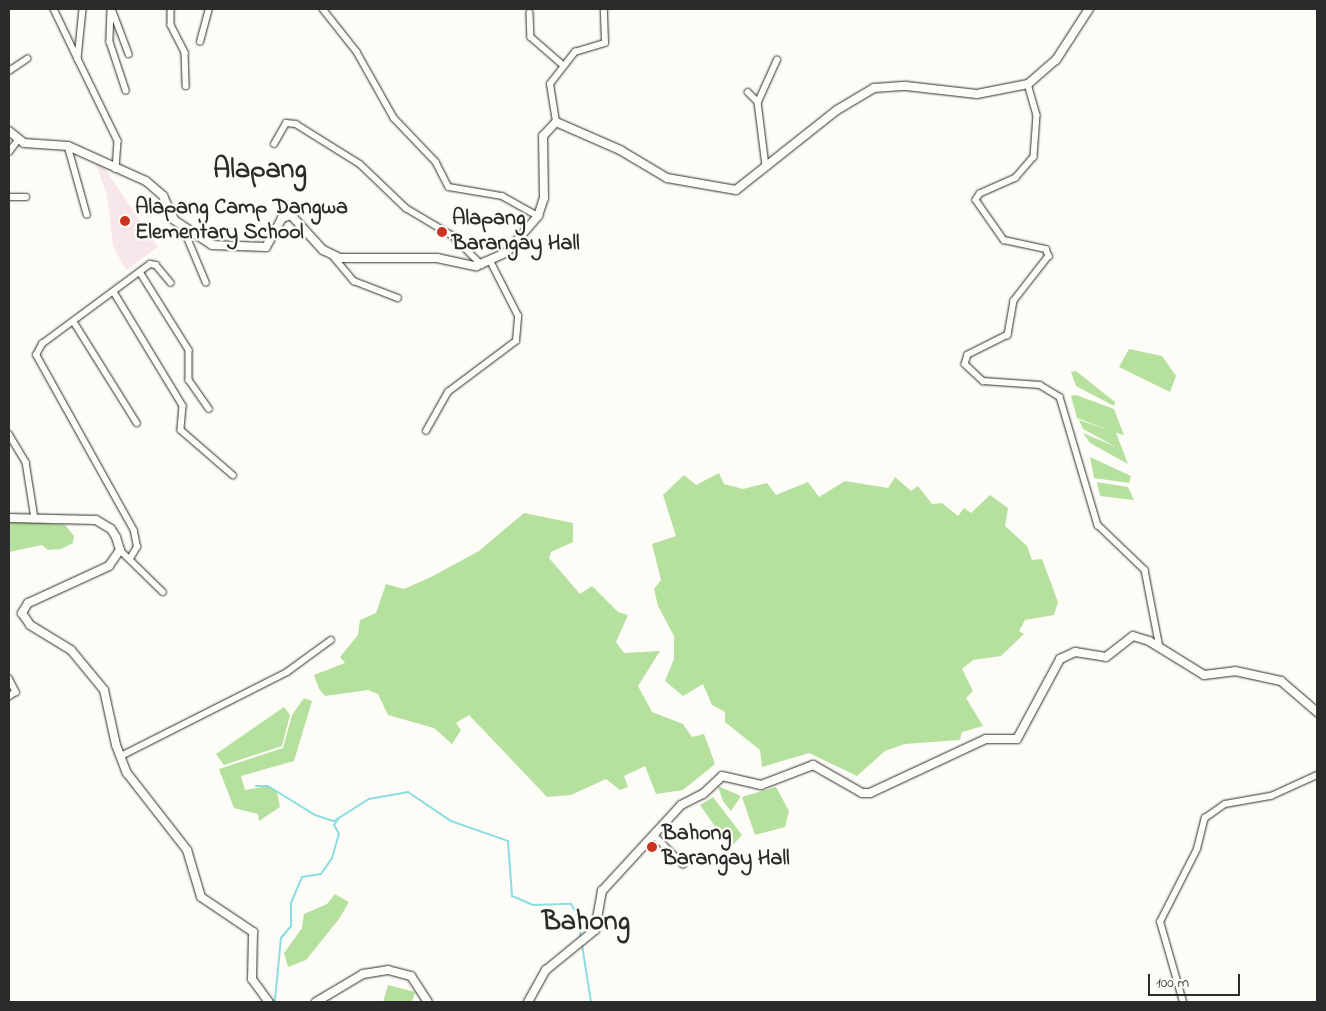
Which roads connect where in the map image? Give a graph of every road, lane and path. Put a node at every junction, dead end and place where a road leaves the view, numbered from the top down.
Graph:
1 (54, 9) edge
2 (83, 9) edge
3 (112, 9) edge
4 (171, 9) edge
5 (209, 9) edge
6 (323, 9) edge
7 (604, 9) edge
8 (1089, 9) edge
9 (530, 13) dead end
10 (200, 42) dead end
11 (129, 54) dead end
12 (27, 59) dead end
13 (78, 59) junction
14 (777, 60) dead end
15 (562, 64) junction
16 (9, 71) edge
17 (1028, 84) junction
18 (186, 86) dead end
19 (126, 90) dead end
20 (748, 92) dead end
21 (758, 102) junction
22 (556, 122) junction
23 (9, 131) edge
24 (18, 140) junction
25 (274, 144) dead end
26 (68, 146) junction
27 (9, 152) edge
28 (766, 166) junction
29 (116, 169) junction
30 (9, 196) edge
31 (26, 197) dead end
32 (87, 214) dead end
33 (538, 216) junction
34 (183, 227) junction
35 (333, 256) junction
36 (491, 263) junction
37 (482, 265) junction
38 (140, 272) junction
39 (206, 282) dead end
40 (171, 283) dead end
41 (114, 292) junction
42 (398, 298) dead end
43 (74, 322) junction
44 (209, 409) dead end
45 (137, 423) dead end
46 (426, 431) dead end
47 (9, 434) edge
48 (233, 475) dead end
49 (9, 518) edge
50 (35, 518) junction
51 (120, 550) junction
52 (130, 557) junction
53 (163, 592) dead end
54 (331, 640) dead end
55 (1160, 648) junction
56 (9, 678) edge
57 (9, 697) edge
58 (1317, 712) edge
59 (121, 756) junction
60 (1317, 775) edge
61 (655, 836) junction
62 (683, 864) dead end
63 (269, 1002) edge
64 (316, 1002) edge
65 (428, 1002) edge
66 (528, 1002) edge
67 (1183, 1002) edge

1 - 13 street
2 - 13 street
3 - 11 street
3 - 19 street
4 - 18 street
5 - 10 street
6 - 33 street
7 - 15 street
8 - 17 street
9 - 15 street
12 - 16 street
13 - 29 street
14 - 21 street
15 - 22 street
17 - 28 street
17 - 55 street
20 - 21 street
21 - 28 street
22 - 28 street
22 - 33 street
23 - 24 street
24 - 26 street
24 - 27 street
25 - 37 street
26 - 29 street
26 - 32 street
29 - 34 street
30 - 31 street
33 - 36 street
34 - 35 street
34 - 39 street
35 - 37 street
35 - 42 street
36 - 37 street
36 - 46 street
38 - 40 street
38 - 41 street
38 - 44 street
41 - 43 street
41 - 48 street
43 - 45 street
43 - 52 street
47 - 50 street
49 - 50 street
50 - 51 street
51 - 52 street
51 - 59 street
52 - 53 street
54 - 59 street
55 - 58 street
55 - 61 street
56 - 57 street
59 - 63 street
60 - 67 street
61 - 62 street
61 - 66 street
64 - 65 street

